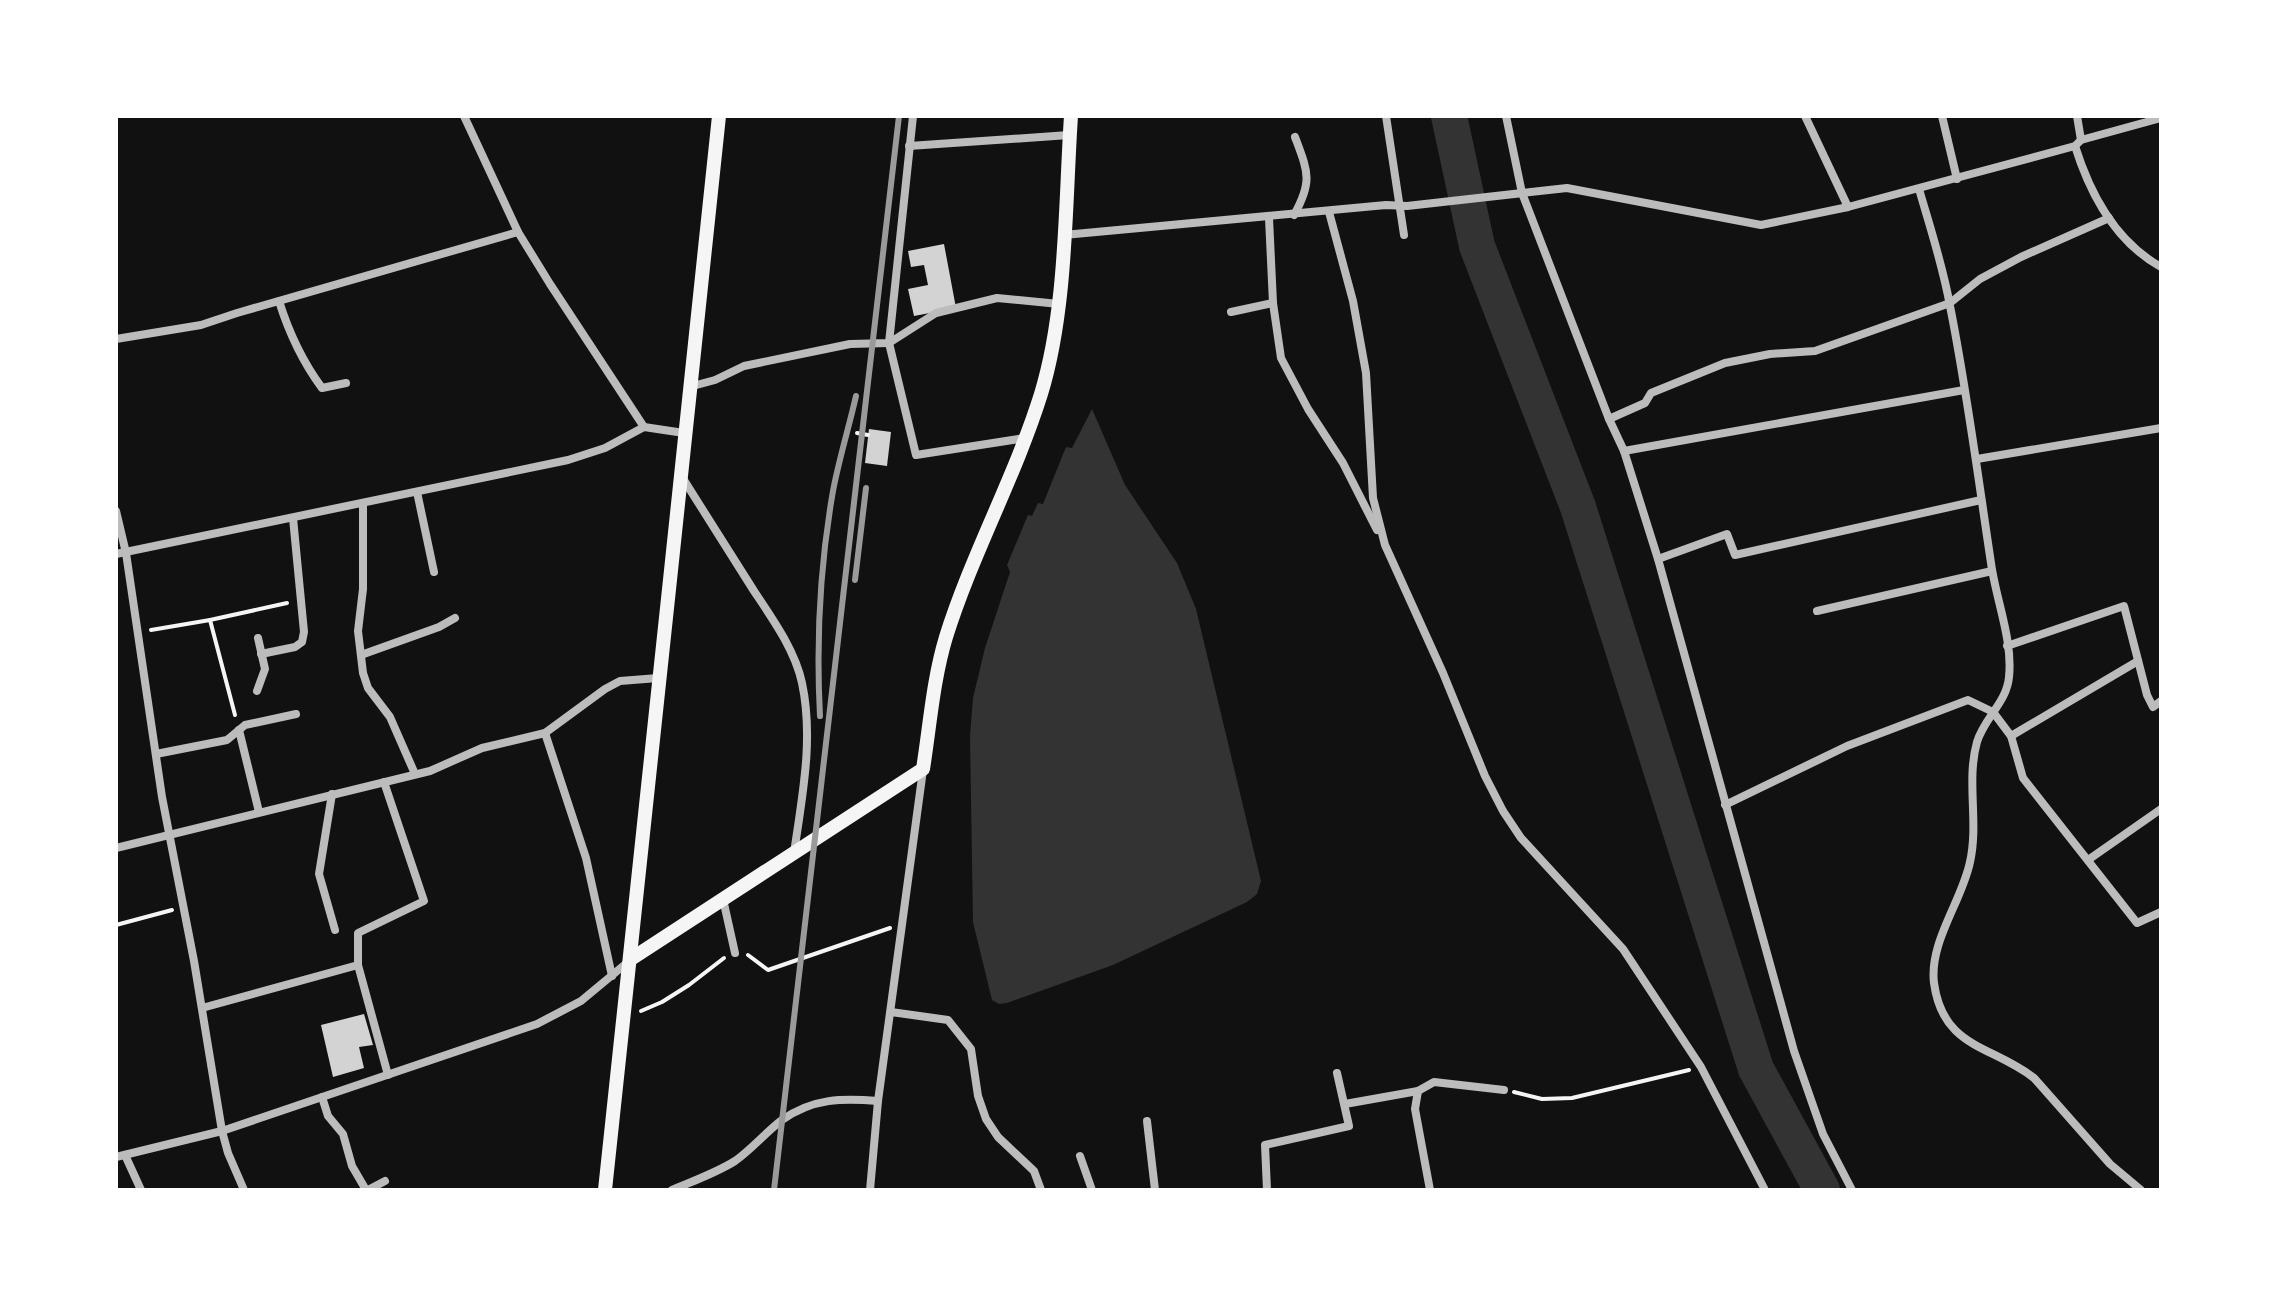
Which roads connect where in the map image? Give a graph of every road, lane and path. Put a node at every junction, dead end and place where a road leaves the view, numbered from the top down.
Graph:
1 (464, 116) edge
2 (719, 116) edge
3 (913, 116) edge
4 (1071, 116) edge
5 (1386, 116) edge
6 (1506, 116) edge
7 (1805, 116) edge
8 (1942, 116) edge
9 (2077, 116) edge
10 (2161, 118) edge
11 (1069, 135) junction
12 (1295, 137) dead end
13 (2078, 143) junction
14 (909, 146) junction
15 (1957, 179) junction
16 (1919, 189) junction
17 (1518, 194) junction
18 (1404, 206) junction
19 (1848, 207) junction
20 (1329, 212) junction
21 (1294, 215) junction
22 (1269, 218) junction
23 (2109, 218) junction
24 (518, 232) junction
25 (1063, 235) junction
26 (1404, 235) dead end
27 (2161, 267) edge
28 (279, 301) junction
29 (1273, 303) junction
30 (1950, 303) junction
31 (1059, 304) junction
32 (1231, 312) dead end
33 (116, 339) edge
34 (889, 343) junction
35 (346, 383) dead end
36 (689, 387) junction
37 (1964, 390) junction
38 (1609, 419) junction
39 (644, 427) junction
40 (2161, 428) edge
41 (684, 433) junction
42 (857, 433) dead end
43 (868, 435) dead end
44 (1025, 438) junction
45 (1624, 451) junction
46 (1977, 459) junction
47 (680, 473) junction
48 (417, 492) junction
49 (1981, 500) junction
50 (363, 503) junction
51 (116, 511) edge
52 (293, 518) junction
53 (1385, 545) junction
54 (121, 554) edge
55 (1658, 559) junction
56 (1992, 571) junction
57 (434, 572) dead end
58 (300, 600) junction
59 (1817, 611) dead end
60 (455, 618) dead end
61 (210, 620) junction
62 (137, 632) junction
63 (258, 638) dead end
64 (2007, 646) junction
65 (261, 654) junction
66 (361, 655) junction
67 (2138, 661) junction
68 (658, 678) junction
69 (257, 691) dead end
70 (2161, 701) edge
71 (1993, 712) junction
72 (296, 714) dead end
73 (239, 730) junction
74 (545, 733) junction
75 (2011, 736) junction
76 (156, 754) junction
77 (923, 769) junction
78 (415, 774) junction
79 (384, 782) junction
80 (332, 794) junction
81 (1725, 805) junction
82 (2161, 809) edge
83 (259, 812) junction
84 (170, 834) junction
85 (116, 848) edge
86 (794, 854) junction
87 (2088, 860) junction
88 (723, 899) junction
89 (184, 907) junction
90 (2161, 912) edge
91 (903, 923) junction
92 (116, 925) edge
93 (335, 930) dead end
94 (735, 953) junction
95 (631, 959) junction
96 (358, 965) junction
97 (612, 976) junction
98 (202, 1008) junction
99 (891, 1012) junction
100 (624, 1018) junction
101 (1701, 1067) junction
102 (1337, 1073) dead end
103 (388, 1075) junction
104 (1504, 1090) joint
105 (1418, 1091) junction
106 (322, 1097) junction
107 (878, 1101) junction
108 (1345, 1104) junction
109 (1147, 1121) dead end
110 (222, 1131) junction
111 (121, 1156) edge
112 (1080, 1156) dead end
113 (385, 1181) dead end
114 (141, 1190) edge
115 (244, 1190) edge
116 (367, 1190) edge
117 (605, 1190) edge
118 (672, 1190) edge
119 (870, 1190) edge
120 (1041, 1190) edge
121 (1092, 1190) edge
122 (1155, 1190) edge
123 (1265, 1190) edge
124 (1430, 1190) edge
125 (1765, 1190) edge
126 (1852, 1190) edge
127 (2141, 1190) edge

1 - 24 street
2 - 36 main road
3 - 14 street
4 - 11 main road
5 - 18 street
6 - 17 street
7 - 19 street
8 - 15 street
9 - 13 street
10 - 13 street
11 - 14 street
11 - 25 main road
12 - 21 street
13 - 15 street
13 - 23 street
14 - 34 street
15 - 16 street
16 - 19 street
16 - 30 street
17 - 18 street
17 - 19 street
17 - 38 street
18 - 20 street
18 - 26 street
20 - 21 street
20 - 53 street
21 - 22 street
22 - 25 street
22 - 29 street
23 - 27 street
23 - 30 street
24 - 28 street
24 - 39 street
25 - 31 main road
28 - 33 street
28 - 35 street
29 - 32 street
29 - 53 street
30 - 37 street
30 - 38 street
31 - 34 street
31 - 44 main road
34 - 36 street
34 - 44 street
36 - 41 main road
37 - 45 street
37 - 46 street
38 - 45 street
39 - 41 street
39 - 48 street
40 - 46 street
41 - 47 main road
42 - 43 path
44 - 77 main road
45 - 55 street
46 - 49 street
47 - 68 main road
47 - 86 street
48 - 50 street
48 - 57 street
49 - 55 street
49 - 56 street
50 - 52 street
50 - 66 street
51 - 54 street
52 - 54 street
52 - 58 street
53 - 101 street
54 - 62 street
55 - 81 street
56 - 59 street
56 - 64 street
58 - 61 path
58 - 65 street
60 - 66 street
61 - 62 path
61 - 73 path
62 - 76 street
63 - 65 street
64 - 67 street
64 - 71 street
65 - 69 street
66 - 78 street
67 - 70 street
67 - 75 street
68 - 74 street
68 - 95 main road
71 - 75 street
71 - 81 street
71 - 127 street
72 - 73 street
73 - 76 street
73 - 83 street
74 - 78 street
74 - 97 street
75 - 87 street
76 - 84 street
77 - 86 main road
77 - 91 street
78 - 79 street
79 - 80 street
79 - 96 street
80 - 83 street
80 - 93 street
81 - 126 street
82 - 87 street
83 - 84 street
84 - 85 street
84 - 89 street
86 - 88 main road
87 - 90 street
88 - 94 street
88 - 95 main road
89 - 92 path
89 - 98 street
91 - 94 path
91 - 99 street
94 - 100 path
95 - 97 street
95 - 100 main road
96 - 98 street
96 - 103 street
97 - 103 street
98 - 110 street
99 - 107 street
99 - 120 street
100 - 117 main road
101 - 104 path
101 - 125 street
102 - 108 street
103 - 106 street
104 - 105 street
105 - 108 street
105 - 124 street
106 - 110 street
106 - 116 street
107 - 118 street
107 - 119 street
108 - 123 street
109 - 122 street
110 - 111 street
110 - 115 street
111 - 114 street
112 - 121 street
113 - 116 street

